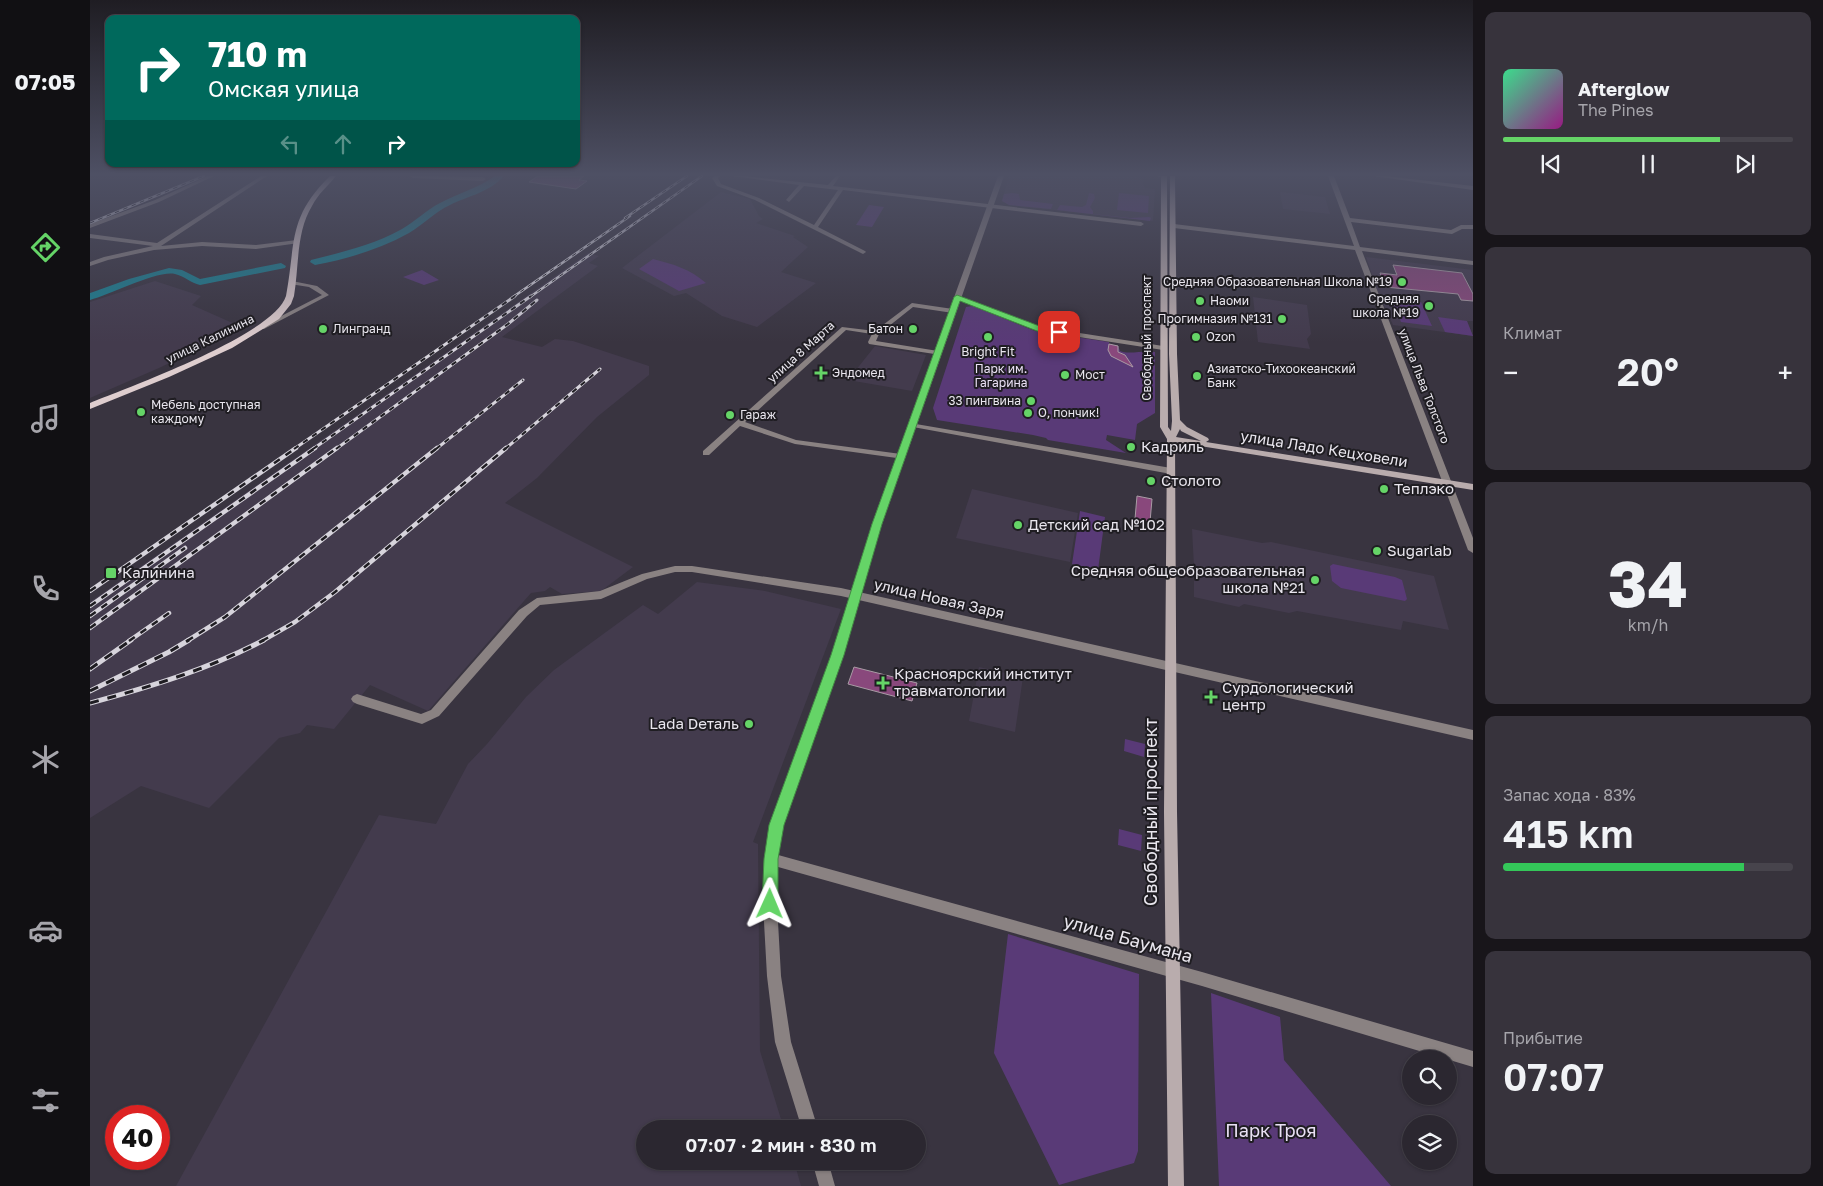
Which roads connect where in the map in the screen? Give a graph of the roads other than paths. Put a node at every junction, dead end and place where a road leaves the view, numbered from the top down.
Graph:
1 (179, 231) edge
2 (300, 231) edge
3 (822, 231) edge
4 (982, 231) edge
5 (1164, 231) edge
6 (1174, 231) edge
7 (1215, 231) edge
8 (1352, 231) edge
9 (90, 236) edge
10 (297, 242) junction
11 (156, 246) junction
12 (1358, 250) junction
13 (863, 252) dead end
14 (1473, 263) edge
15 (90, 264) edge
16 (292, 283) junction
17 (957, 297) junction
18 (953, 310) junction
19 (262, 328) junction
20 (876, 333) junction
21 (1163, 348) junction
22 (1173, 350) junction
23 (938, 354) junction
24 (90, 406) edge
25 (1176, 421) junction
26 (739, 423) junction
27 (913, 425) junction
28 (1171, 439) junction
29 (1217, 446) junction
30 (706, 452) dead end
31 (902, 457) junction
32 (1171, 471) junction
33 (1448, 483) junction
34 (1473, 488) edge
35 (1473, 550) edge
36 (856, 596) junction
37 (1171, 665) junction
38 (357, 699) dead end
39 (1473, 735) edge
40 (771, 859) junction
41 (1173, 972) junction
42 (1473, 1059) edge
43 (807, 1120) edge
44 (823, 1170) edge
45 (827, 1186) edge
46 (1176, 1186) edge

1 - 11 street
2 - 10 main road, улица Калинина
3 - 13 street
4 - 17 street
5 - 21 main road, Свободный проспект
6 - 22 main road, Свободный проспект
7 - 12 street
8 - 12 street, улица Льва Толстого
9 - 11 street
10 - 11 street
10 - 16 main road, улица Калинина
11 - 15 street
12 - 14 street
12 - 33 street, улица Льва Толстого
16 - 19 main road, улица Калинина
16 - 19 street
17 - 18 street
17 - 21 street
18 - 20 street
18 - 23 street
19 - 24 main road, улица Калинина
20 - 23 street
20 - 26 street, улица 8 Марта
21 - 22 main road
21 - 28 main road, Свободный проспект
22 - 25 main road, Свободный проспект
23 - 27 street
25 - 28 main road, Свободный проспект
25 - 29 main road
26 - 30 street, улица 8 Марта
26 - 31 street
27 - 31 street
27 - 32 street
28 - 29 main road, улица Ладо Кецховели
28 - 32 main road, Свободный проспект
29 - 33 main road, улица Ладо Кецховели
31 - 36 street
32 - 37 main road, Свободный проспект
33 - 34 main road, улица Ладо Кецховели
33 - 35 street, улица Льва Толстого
36 - 37 street, улица Новая Заря
36 - 38 street, улица Новая Заря
36 - 40 street
37 - 39 street, улица Новая Заря
37 - 41 main road, Свободный проспект
40 - 41 street, улица Баумана
40 - 43 street
41 - 42 street, улица Баумана
41 - 46 main road, Свободный проспект
44 - 45 street

